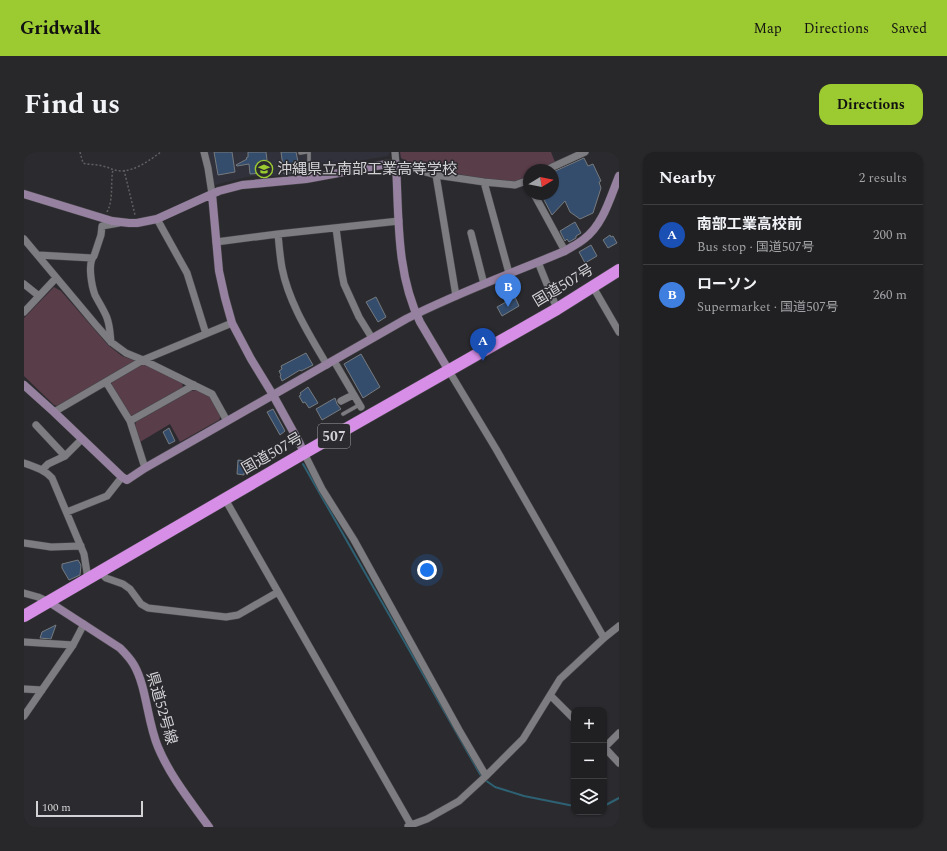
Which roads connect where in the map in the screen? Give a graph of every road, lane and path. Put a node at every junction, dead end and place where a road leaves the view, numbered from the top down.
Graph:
1 (80, 152) edge
2 (161, 152) edge
3 (204, 152) edge
4 (308, 152) edge
5 (395, 152) edge
6 (585, 152) edge
7 (300, 153) dead end
8 (396, 164) junction
9 (559, 164) edge
10 (113, 169) junction
11 (124, 170) junction
12 (436, 175) junction
13 (619, 176) edge
14 (311, 178) junction
15 (484, 182) junction
16 (523, 183) edge
17 (24, 194) edge
18 (212, 194) junction
19 (537, 200) edge
20 (103, 218) junction
21 (157, 219) junction
22 (398, 221) junction
23 (121, 223) junction
24 (137, 223) junction
25 (336, 228) junction
26 (471, 233) dead end
27 (278, 234) junction
28 (24, 239) edge
29 (216, 242) junction
30 (565, 251) junction
31 (38, 255) junction
32 (92, 258) junction
33 (538, 262) junction
34 (619, 270) edge
35 (509, 273) junction
36 (56, 278) junction
37 (24, 284) edge
38 (484, 284) junction
39 (593, 287) junction
40 (39, 296) junction
41 (456, 296) junction
42 (557, 308) junction
43 (24, 312) edge
44 (416, 314) junction
45 (232, 323) junction
46 (619, 332) edge
47 (206, 334) junction
48 (372, 338) junction
49 (111, 342) junction
50 (144, 360) junction
51 (330, 363) junction
52 (449, 371) junction
53 (106, 382) junction
54 (194, 385) junction
55 (24, 386) edge
56 (273, 395) junction
57 (353, 395) junction
58 (341, 401) dead end
59 (360, 406) joint
60 (54, 412) junction
61 (343, 414) dead end
62 (130, 421) junction
63 (227, 421) junction
64 (36, 425) dead end
65 (82, 439) junction
66 (304, 453) junction
67 (65, 456) junction
68 (24, 463) edge
69 (145, 468) junction
70 (42, 470) junction
71 (122, 477) junction
72 (225, 499) junction
73 (67, 512) junction
74 (24, 543) edge
75 (81, 546) junction
76 (100, 572) junction
77 (88, 579) junction
78 (278, 592) junction
79 (24, 593) edge
80 (49, 602) junction
81 (24, 616) edge
82 (84, 624) junction
83 (619, 626) edge
84 (604, 638) junction
85 (24, 642) edge
86 (73, 645) junction
87 (24, 689) edge
88 (42, 690) junction
89 (551, 696) junction
90 (571, 715) edge
91 (24, 716) edge
92 (619, 733) edge
93 (619, 763) edge
94 (486, 776) junction
95 (409, 826) edge
96 (209, 827) edge

1 - 10 path
2 - 11 path
3 - 18 street
4 - 7 lane
4 - 14 lane
5 - 8 street
6 - 9 street
8 - 12 street
8 - 14 street
8 - 22 street
10 - 11 path
10 - 20 path
11 - 24 path
12 - 15 street
12 - 41 street
13 - 30 street
14 - 18 street
15 - 16 street
15 - 35 street
17 - 20 street
18 - 21 street
18 - 29 street
19 - 30 street
20 - 23 street
21 - 24 street
21 - 47 street
22 - 25 street
22 - 44 street
23 - 24 street
23 - 32 street
25 - 27 street
25 - 48 street
26 - 38 street
27 - 29 street
27 - 51 street
28 - 31 street
29 - 45 street
30 - 33 street
31 - 32 street
31 - 36 street
32 - 49 street
33 - 35 street
33 - 42 street
34 - 39 highway, 国道507号 / 507
35 - 38 street
36 - 40 street
36 - 49 street
37 - 40 street
38 - 41 street
39 - 42 highway, 国道507号 / 507
39 - 46 street
40 - 43 street
41 - 44 street
42 - 52 highway, 国道507号 / 507
44 - 48 street
44 - 52 street
45 - 47 street
45 - 56 street
47 - 50 street
48 - 51 street
49 - 50 street
50 - 53 street
50 - 54 street
51 - 56 street
51 - 57 street
52 - 66 highway, 国道507号 / 507
52 - 84 street
53 - 60 street
53 - 62 street
54 - 62 street
54 - 63 street
55 - 60 street
56 - 63 street
56 - 66 street
57 - 58 street
57 - 59 street
59 - 61 lane
60 - 65 street
62 - 69 street
63 - 69 street
64 - 67 street
65 - 67 street
65 - 71 street
66 - 72 highway, 国道507号 / 507
66 - 94 street
67 - 70 street
68 - 70 street
69 - 71 street
70 - 73 street
71 - 73 street
72 - 76 highway, 国道507号 / 507
72 - 78 street
73 - 75 street
74 - 75 street
75 - 77 street
76 - 77 highway, 国道507号 / 507
76 - 78 street
77 - 80 highway, 国道507号 / 507
78 - 95 street
79 - 80 street
80 - 81 highway, 国道507号 / 507
80 - 82 street, 県道52号線
82 - 86 street
82 - 96 street, 県道52号線
83 - 84 street
84 - 89 street
85 - 86 street
86 - 88 street
87 - 88 street
88 - 91 street
89 - 90 street
89 - 94 street
92 - 93 street
94 - 95 street

